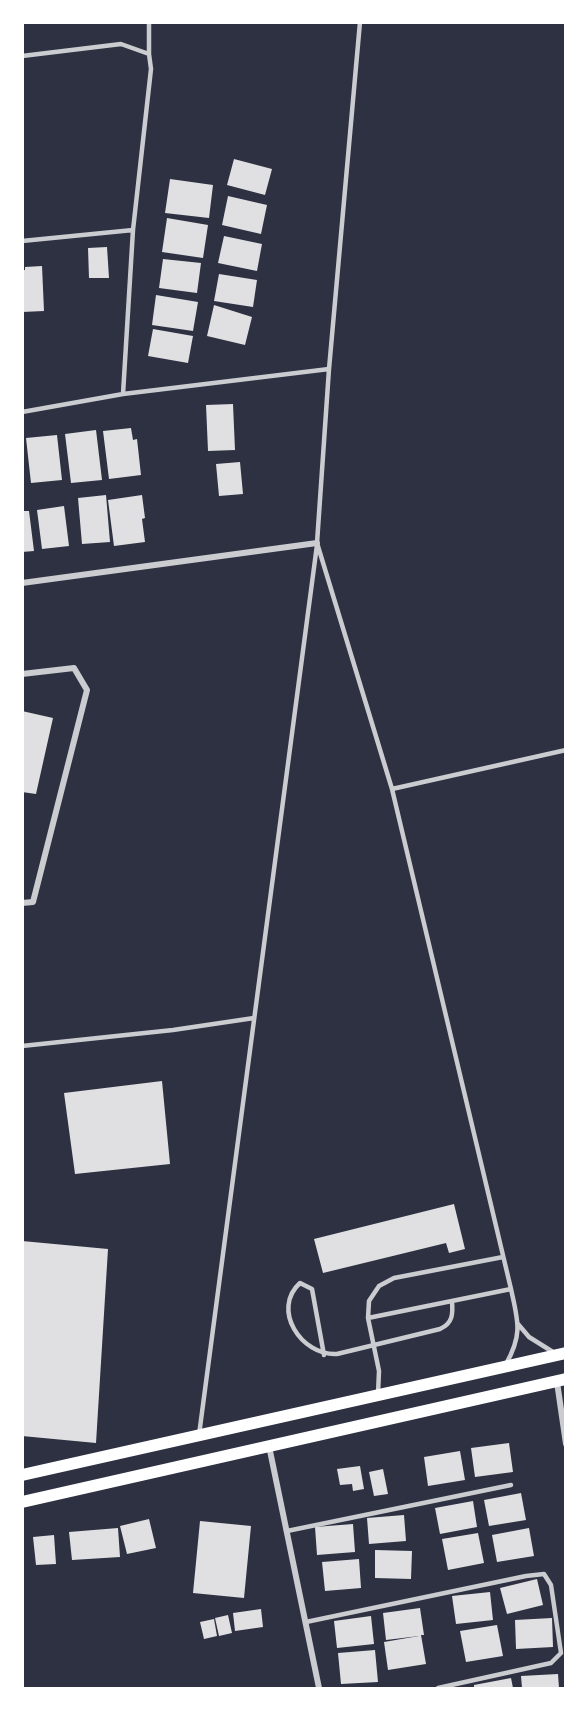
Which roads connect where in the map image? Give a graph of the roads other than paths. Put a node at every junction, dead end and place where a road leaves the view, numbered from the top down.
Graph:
1 (149, 22) edge
2 (360, 22) edge
3 (149, 54) junction
4 (22, 56) edge
5 (134, 230) junction
6 (22, 241) edge
7 (329, 369) junction
8 (123, 394) junction
9 (22, 412) edge
10 (317, 543) junction
11 (22, 583) edge
12 (22, 674) edge
13 (566, 750) edge
14 (392, 789) junction
15 (22, 903) edge
16 (254, 1018) junction
17 (22, 1046) edge
18 (503, 1257) junction
19 (511, 1289) junction
20 (452, 1301) junction
21 (368, 1318) junction
22 (518, 1324) junction
23 (374, 1344) junction
24 (561, 1354) edge
25 (324, 1355) junction
26 (504, 1366) junction
27 (561, 1380) edge
28 (377, 1395) junction
29 (199, 1435) junction
30 (566, 1444) edge
31 (269, 1446) junction
32 (22, 1475) edge
33 (512, 1485) dead end
34 (22, 1502) edge
35 (287, 1531) junction
36 (306, 1622) junction
37 (320, 1689) edge
38 (438, 1689) edge

1 - 3 lane
2 - 7 lane
3 - 4 lane
3 - 5 lane
5 - 6 lane
5 - 8 lane
7 - 8 lane
7 - 10 lane
8 - 9 lane
10 - 11 street
10 - 14 lane
10 - 16 lane
12 - 15 street
13 - 14 lane
14 - 18 lane
16 - 17 lane
16 - 29 lane
18 - 19 lane
18 - 21 lane
19 - 20 lane
19 - 22 lane
20 - 21 lane
20 - 23 lane
21 - 23 lane
22 - 24 lane
22 - 26 lane
23 - 25 lane
23 - 28 lane
24 - 26 main road
25 - 25 lane
26 - 28 main road
27 - 30 street
27 - 31 main road
28 - 29 main road
29 - 32 main road
31 - 34 main road
31 - 35 street
33 - 35 lane
35 - 36 street
36 - 37 street
36 - 38 lane

